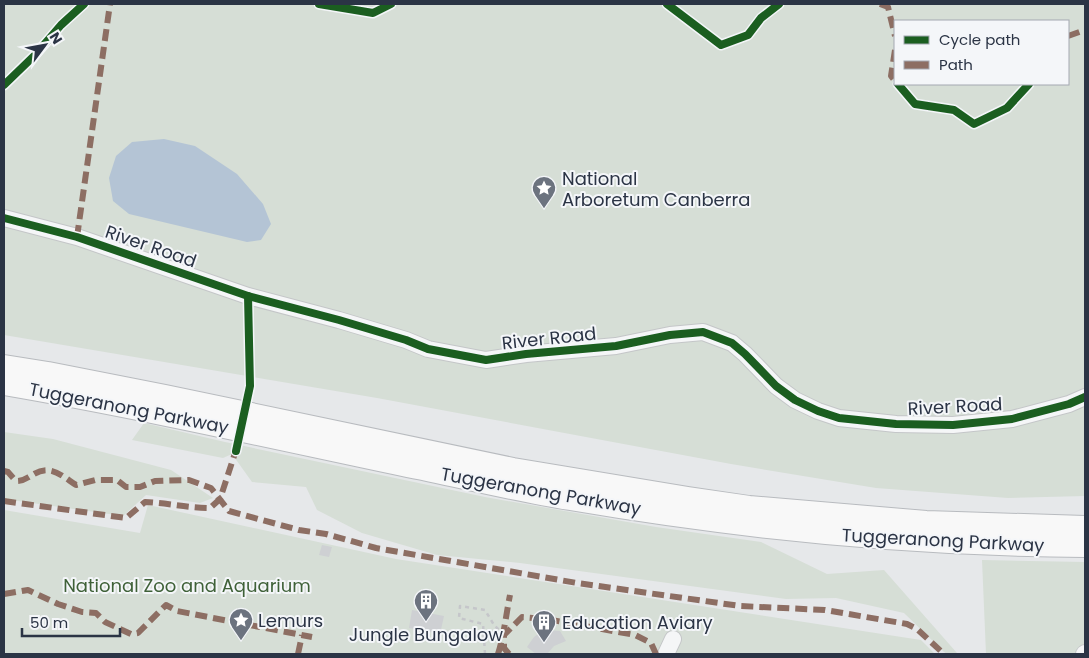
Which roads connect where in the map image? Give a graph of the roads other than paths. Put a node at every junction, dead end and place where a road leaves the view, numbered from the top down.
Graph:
1 (4, 218) edge
2 (4, 366) edge
3 (4, 384) edge
4 (1085, 397) edge
5 (1085, 527) edge
6 (1085, 546) edge
7 (673, 639) dead end
8 (666, 654) edge

1 - 4 lane, River Road
2 - 5 highway, Tuggeranong Parkway
3 - 6 highway, Tuggeranong Parkway
7 - 8 lane

